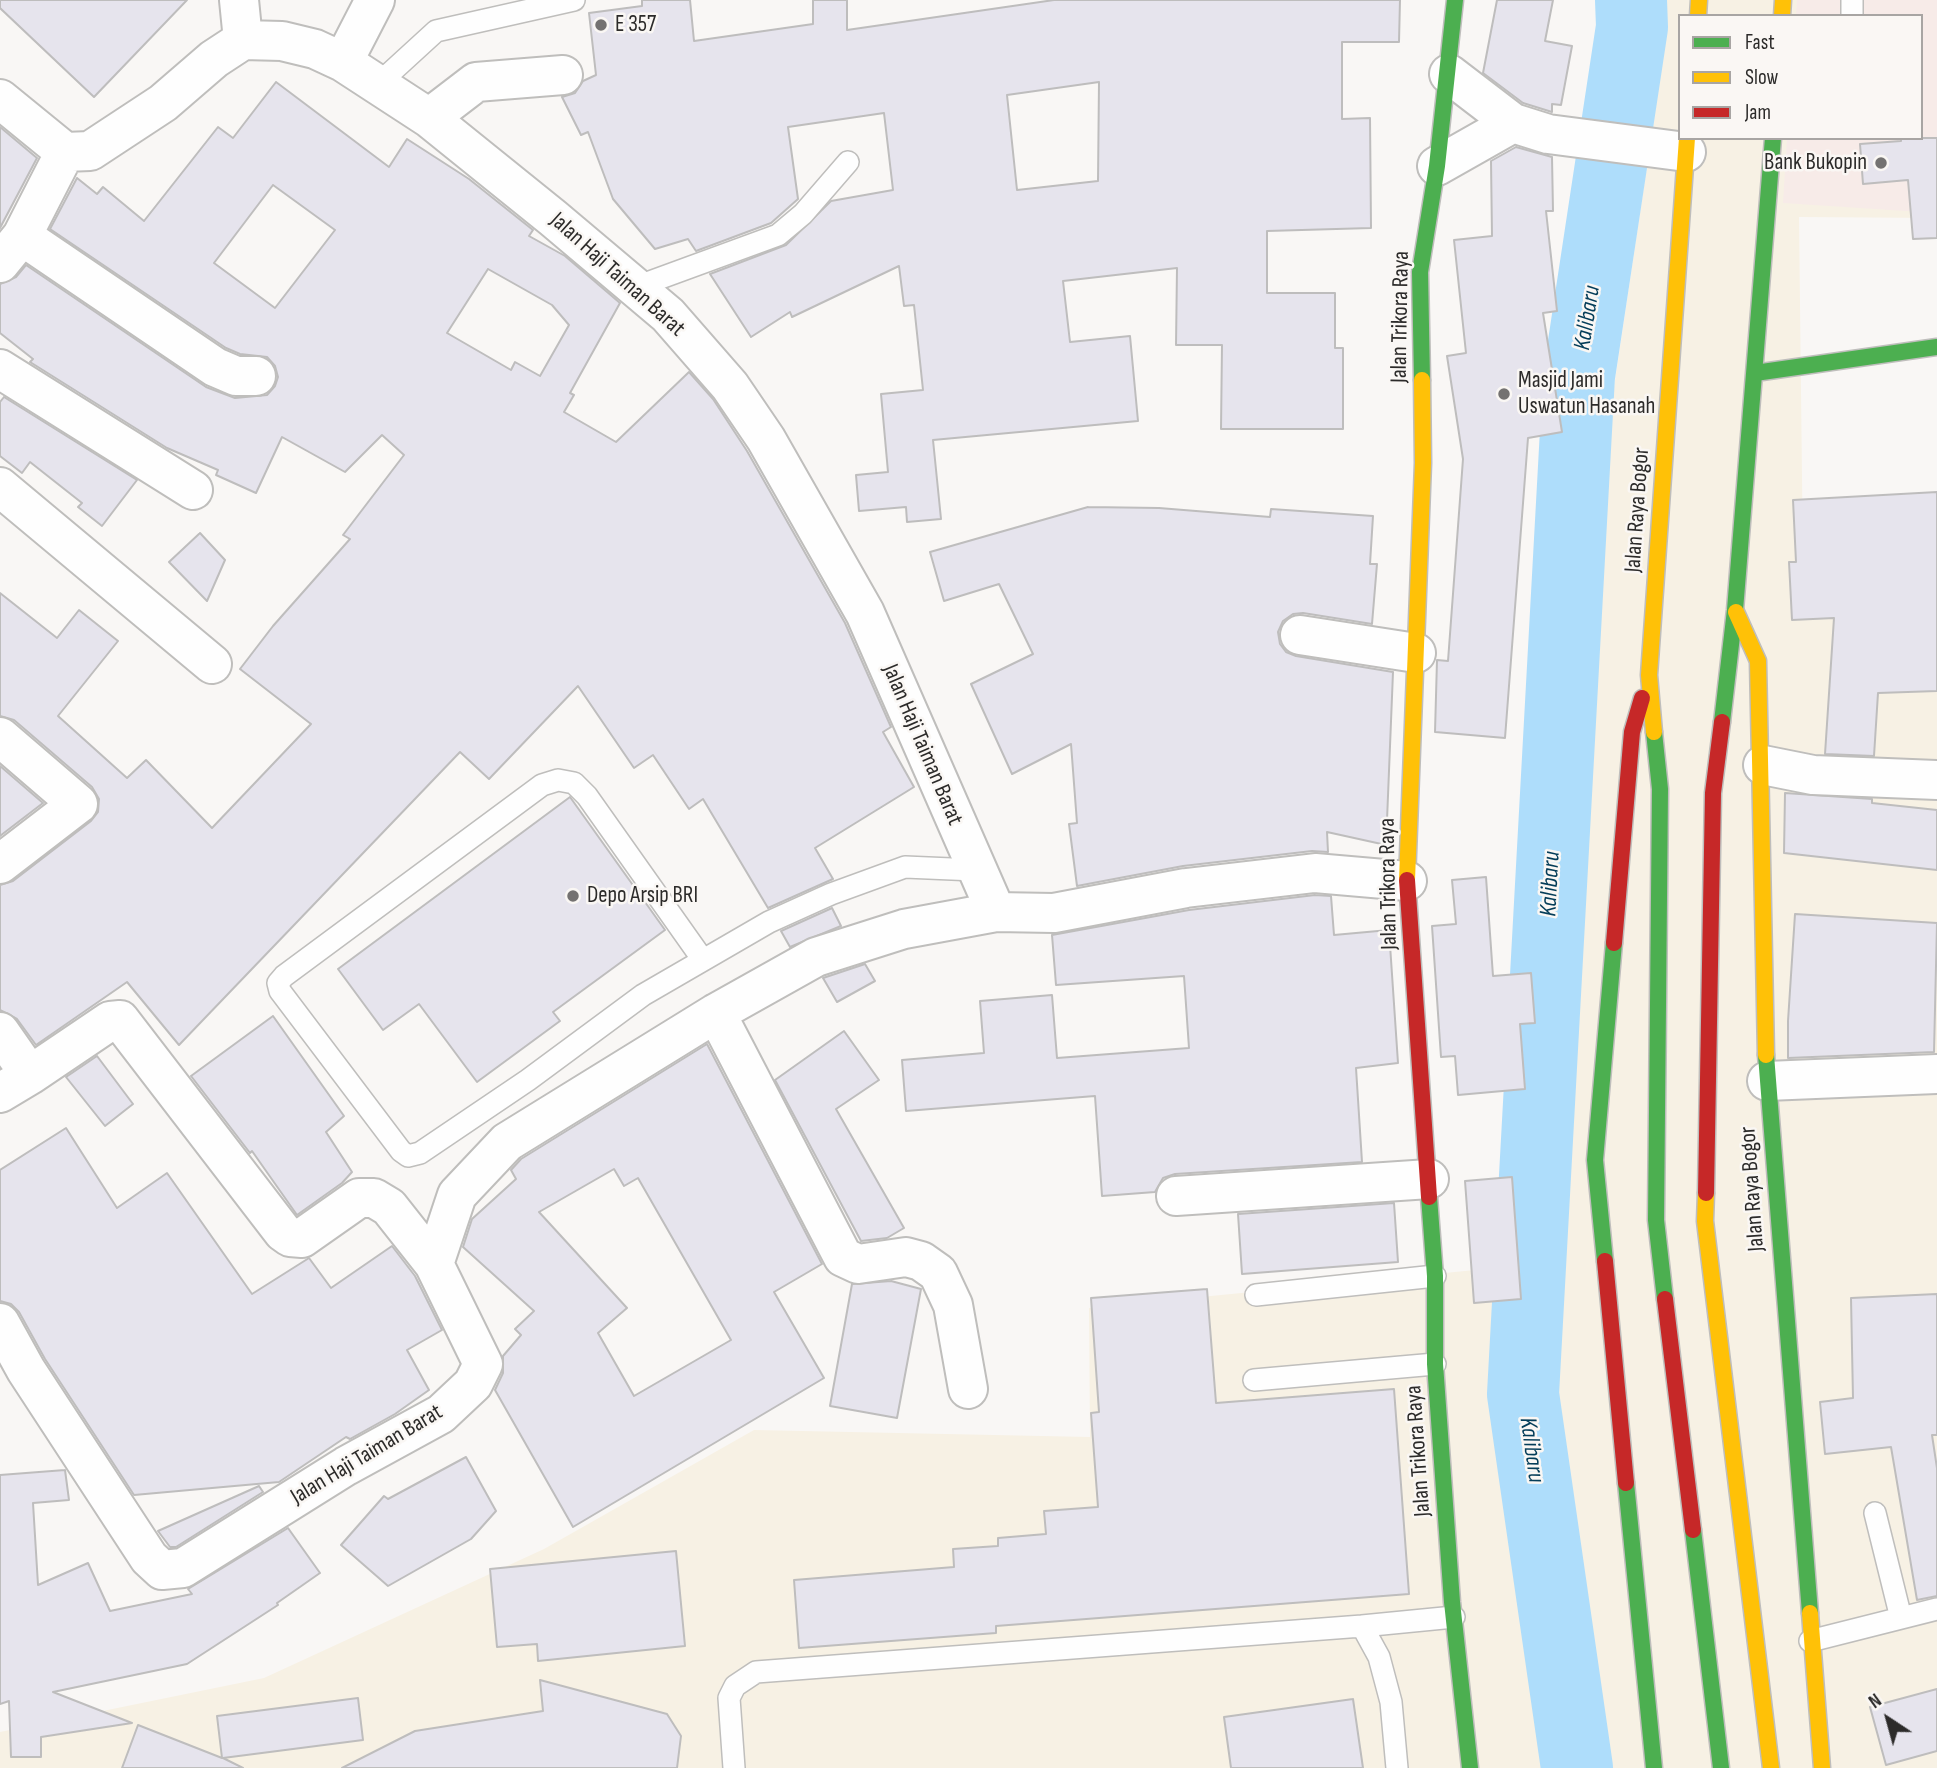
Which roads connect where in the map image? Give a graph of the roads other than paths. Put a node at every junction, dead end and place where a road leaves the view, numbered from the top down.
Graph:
1 (239, 0) edge
2 (375, 0) edge
3 (574, 0) edge
4 (1455, 0) edge
5 (243, 40) junction
6 (344, 62) junction
7 (1449, 74) junction
8 (562, 75) dead end
9 (377, 85) junction
10 (0, 99) edge
11 (429, 118) junction
12 (1531, 129) junction
13 (1773, 140) edge
14 (1687, 145) edge
15 (65, 152) junction
16 (848, 162) dead end
17 (1437, 166) junction
18 (11, 250) edge
19 (636, 287) junction
20 (1937, 347) edge
21 (0, 369) edge
22 (1755, 373) junction
23 (256, 376) dead end
24 (0, 487) edge
25 (193, 490) dead end
26 (1735, 610) junction
27 (1300, 635) dead end
28 (1416, 653) junction
29 (212, 664) dead end
30 (1649, 675) junction
31 (0, 737) edge
32 (1763, 765) junction
33 (1937, 780) edge
34 (0, 864) edge
35 (975, 870) junction
36 (1407, 881) junction
37 (996, 912) junction
38 (703, 960) junction
39 (716, 1013) junction
40 (0, 1032) edge
41 (1937, 1074) edge
42 (1767, 1081) junction
43 (15, 1084) edge
44 (1429, 1179) junction
45 (1176, 1196) dead end
46 (434, 1264) junction
47 (1435, 1276) junction
48 (1256, 1295) dead end
49 (0, 1323) edge
50 (1435, 1364) junction
51 (1254, 1380) dead end
52 (968, 1388) dead end
53 (1875, 1513) dead end
54 (1937, 1609) edge
55 (1454, 1617) junction
56 (1901, 1618) junction
57 (1362, 1626) junction
58 (1810, 1641) junction
59 (734, 1768) edge
60 (1396, 1768) edge
61 (1470, 1768) edge
62 (1654, 1768) edge
63 (1721, 1768) edge
64 (1771, 1768) edge
65 (1822, 1768) edge

1 - 5 street
2 - 6 street
3 - 9 lane
4 - 7 main road, Jalan Trikora Raya
5 - 6 street, Jalan Haji Taiman Barat
5 - 15 street
6 - 9 street, Jalan Haji Taiman Barat
7 - 12 street
7 - 17 main road, Jalan Trikora Raya
8 - 11 street
9 - 11 street, Jalan Haji Taiman Barat
10 - 15 street
11 - 19 street, Jalan Haji Taiman Barat
12 - 14 street
12 - 17 street
13 - 22 main road, Jalan Raya Bogor
14 - 30 main road, Jalan Raya Bogor
15 - 18 street
16 - 19 lane
17 - 28 main road, Jalan Trikora Raya
18 - 23 street
19 - 35 street, Jalan Haji Taiman Barat
20 - 22 main road
21 - 25 street
22 - 26 main road, Jalan Raya Bogor
24 - 29 street
26 - 32 main road, Jalan Raya Bogor
26 - 64 main road, Jalan Raya Bogor
27 - 28 street
28 - 36 main road, Jalan Trikora Raya
30 - 62 main road, Jalan Raya Bogor
30 - 63 main road, Jalan Raya Bogor
31 - 34 street
32 - 33 street
32 - 42 main road, Jalan Raya Bogor
35 - 37 street, Jalan Haji Taiman Barat
35 - 38 lane
36 - 37 street
36 - 44 main road, Jalan Trikora Raya
37 - 39 street
38 - 38 lane
39 - 46 street
39 - 52 street
40 - 43 street
41 - 42 street
42 - 58 main road, Jalan Raya Bogor
43 - 46 street
44 - 45 street
44 - 47 main road, Jalan Trikora Raya
46 - 49 street, Jalan Haji Taiman Barat
47 - 48 lane
47 - 50 main road, Jalan Trikora Raya
50 - 51 lane
50 - 55 main road, Jalan Trikora Raya
53 - 56 lane
54 - 56 lane
55 - 57 lane
55 - 61 main road, Jalan Trikora Raya
56 - 58 lane
57 - 59 lane
57 - 60 lane
58 - 65 main road, Jalan Raya Bogor

